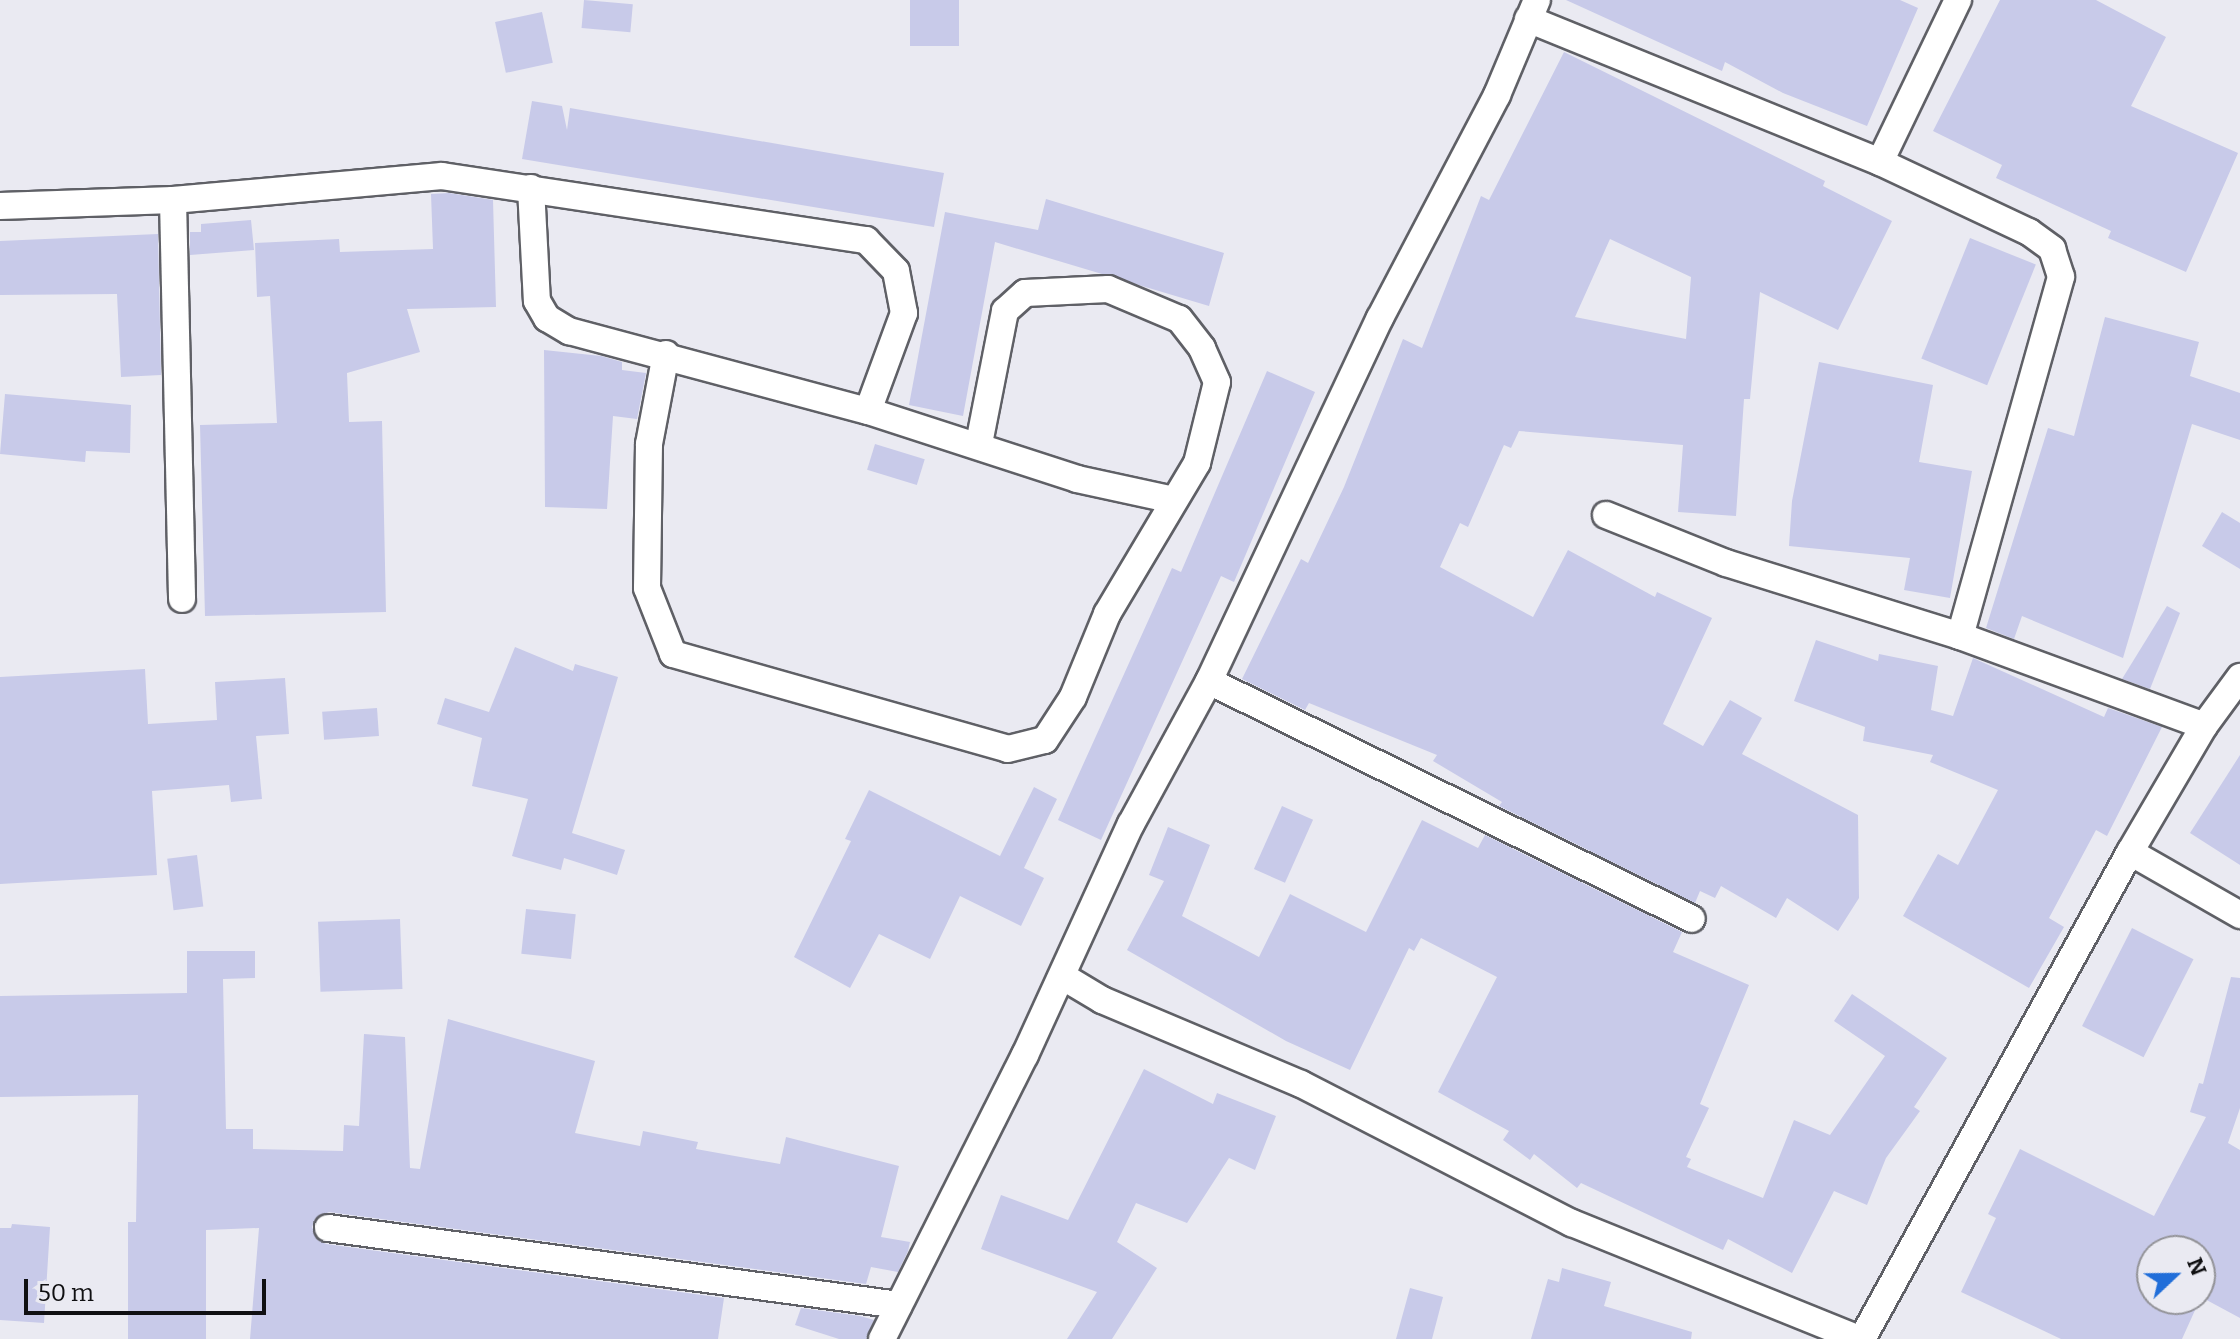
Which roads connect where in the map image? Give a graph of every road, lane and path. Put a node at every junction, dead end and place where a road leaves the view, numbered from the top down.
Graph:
1 (1958, 0) edge
2 (1532, 10) edge
3 (1880, 162) junction
4 (531, 188) junction
5 (173, 200) junction
6 (0, 206) edge
7 (666, 354) junction
8 (868, 411) junction
9 (979, 444) junction
10 (1174, 500) junction
11 (1606, 515) dead end
12 (182, 599) dead end
13 (1960, 636) junction
14 (2240, 677) edge
15 (1209, 681) junction
16 (2204, 726) junction
17 (2130, 852) junction
18 (2240, 915) edge
19 (1692, 919) dead end
20 (1062, 976) junction
21 (328, 1228) dead end
22 (899, 1305) junction
23 (882, 1339) edge
24 (1861, 1339) edge

1 - 3 street
2 - 3 street
2 - 15 street
3 - 13 street
4 - 5 street
4 - 7 street
4 - 8 street
5 - 6 street
5 - 12 street
7 - 8 street
7 - 10 street
8 - 9 street
9 - 10 street
9 - 10 street
11 - 13 street
13 - 16 street
14 - 16 street
15 - 19 street
15 - 20 street
16 - 17 street
17 - 18 street
17 - 24 street
20 - 22 street
20 - 24 street
21 - 22 street
22 - 23 street

